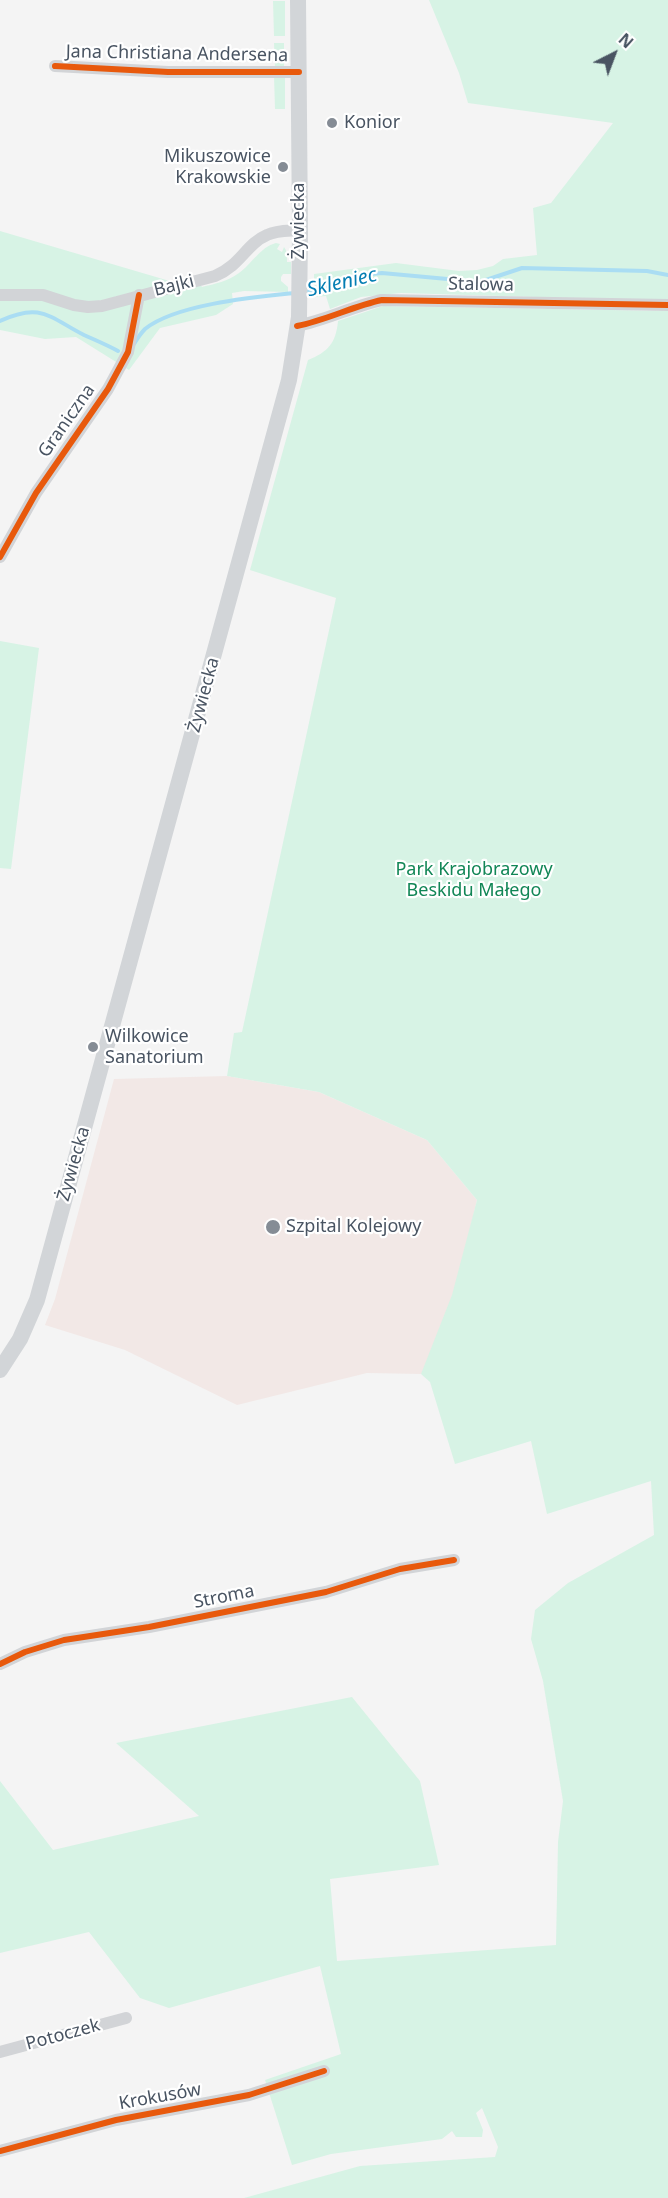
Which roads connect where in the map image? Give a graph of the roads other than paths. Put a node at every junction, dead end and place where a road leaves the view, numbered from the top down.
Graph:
1 (298, 0) edge
2 (55, 66) dead end
3 (299, 72) junction
4 (300, 230) junction
5 (0, 295) edge
6 (139, 295) junction
7 (668, 305) edge
8 (298, 318) junction
9 (0, 557) edge
10 (0, 1370) edge
11 (454, 1560) dead end
12 (0, 1664) edge
13 (126, 2018) dead end
14 (0, 2052) edge
15 (324, 2072) dead end
16 (0, 2151) edge

1 - 3 main road, Żywiecka
2 - 3 street, Jana Christiana Andersena
3 - 4 main road, Żywiecka
4 - 6 street, Bajki
4 - 8 main road, Żywiecka
5 - 6 street, Bajki
6 - 9 street, Graniczna
7 - 8 street, Stalowa
8 - 10 main road, Żywiecka
11 - 12 street, Stroma
13 - 14 street, Potoczek
15 - 16 street, Krokusów

